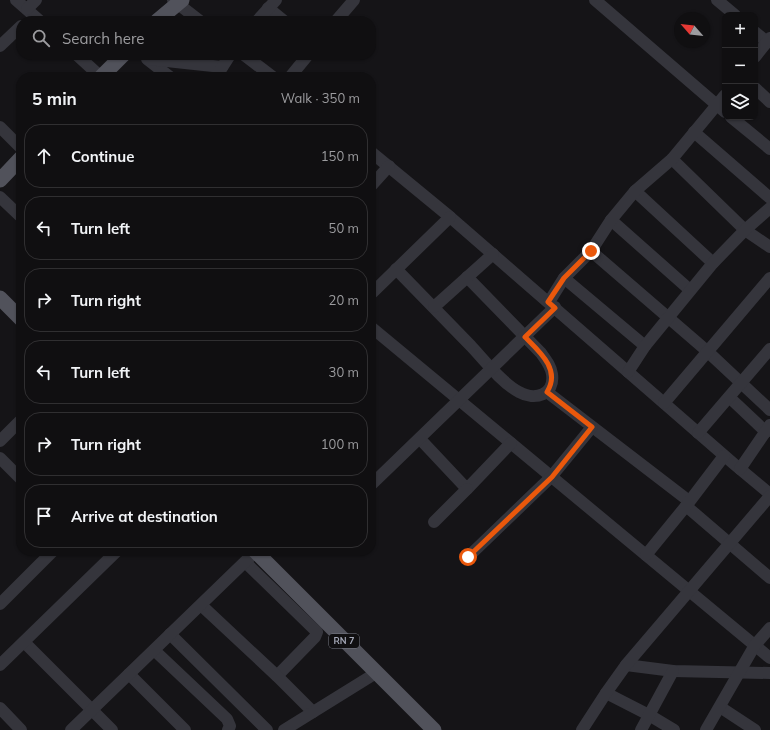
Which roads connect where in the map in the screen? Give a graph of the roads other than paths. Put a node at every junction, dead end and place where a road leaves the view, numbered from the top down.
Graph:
1 (16, 0) edge
2 (36, 0) edge
3 (354, 0) edge
4 (595, 0) edge
5 (717, 0) edge
6 (178, 1) edge
7 (272, 4) edge
8 (731, 12) edge
9 (30, 16) edge
10 (31, 16) edge
11 (162, 16) edge
12 (194, 16) edge
13 (261, 16) edge
14 (280, 16) edge
15 (340, 16) edge
16 (16, 31) edge
17 (758, 37) edge
18 (0, 46) edge
19 (765, 48) edge
20 (82, 60) edge
21 (118, 60) edge
22 (149, 60) edge
23 (160, 60) edge
24 (227, 60) edge
25 (251, 60) edge
26 (304, 60) edge
27 (96, 72) edge
28 (106, 72) edge
29 (164, 72) edge
30 (219, 72) edge
31 (266, 72) edge
32 (294, 72) edge
33 (758, 91) edge
34 (770, 102) edge
35 (721, 108) edge
36 (735, 120) edge
37 (0, 127) edge
38 (694, 132) junction
39 (16, 143) edge
40 (770, 149) edge
41 (376, 156) edge
42 (672, 159) junction
43 (16, 163) edge
44 (389, 166) junction
45 (0, 180) edge
46 (376, 180) edge
47 (635, 191) junction
48 (0, 197) edge
49 (770, 198) edge
50 (770, 208) edge
51 (16, 212) edge
52 (450, 217) junction
53 (611, 220) junction
54 (745, 230) junction
55 (770, 247) edge
56 (591, 251) junction
57 (494, 254) junction
58 (713, 263) junction
59 (396, 269) junction
60 (467, 277) junction
61 (564, 278) junction
62 (770, 278) edge
63 (376, 289) edge
64 (690, 290) junction
65 (0, 298) edge
66 (552, 305) junction
67 (434, 307) junction
68 (16, 314) edge
69 (668, 317) junction
70 (376, 331) edge
71 (525, 337) junction
72 (645, 346) junction
73 (770, 349) edge
74 (707, 351) junction
75 (492, 369) junction
76 (628, 372) junction
77 (741, 382) junction
78 (547, 392) junction
79 (729, 397) junction
80 (460, 401) junction
81 (664, 403) junction
82 (770, 410) edge
83 (16, 425) edge
84 (592, 427) junction
85 (768, 429) edge
86 (698, 433) junction
87 (420, 439) junction
88 (0, 441) edge
89 (511, 443) junction
90 (724, 456) junction
91 (0, 458) edge
92 (740, 469) junction
93 (16, 474) edge
94 (552, 477) junction
95 (376, 480) edge
96 (467, 489) junction
97 (770, 495) edge
98 (688, 503) junction
99 (434, 522) dead end
100 (729, 543) junction
101 (646, 555) junction
102 (48, 556) edge
103 (112, 556) edge
104 (251, 556) edge
105 (253, 556) edge
106 (253, 556) edge
107 (468, 557) dead end
108 (770, 578) edge
109 (689, 590) junction
110 (0, 604) edge
111 (201, 605) junction
112 (770, 628) edge
113 (170, 634) junction
114 (24, 642) junction
115 (755, 645) junction
116 (154, 650) junction
117 (770, 658) edge
118 (2, 659) edge
119 (626, 665) junction
120 (673, 671) junction
121 (740, 672) junction
122 (376, 673) junction
123 (770, 673) edge
124 (129, 674) junction
125 (277, 676) junction
126 (606, 693) junction
127 (720, 707) junction
128 (0, 708) edge
129 (92, 710) junction
130 (313, 712) junction
131 (649, 715) junction
132 (299, 726) edge
133 (20, 730) edge
134 (71, 730) edge
135 (112, 730) edge
136 (185, 730) edge
137 (228, 730) edge
138 (267, 730) edge
139 (284, 730) edge
140 (434, 730) edge
141 (583, 730) edge
142 (641, 730) edge
143 (674, 730) edge
144 (706, 730) edge
145 (755, 730) edge

1 - 9 street
2 - 10 street
3 - 15 street
4 - 35 street
5 - 8 street
6 - 11 main road
6 - 12 street
7 - 13 street
7 - 14 street
16 - 18 street
17 - 19 street
20 - 27 street
21 - 28 main road
22 - 29 street
23 - 30 street
24 - 30 street
25 - 31 street
26 - 32 street
33 - 34 street
35 - 38 street
36 - 40 street
37 - 39 street
38 - 42 street
38 - 49 street
41 - 44 street
42 - 47 street
42 - 54 street
43 - 45 main road
44 - 46 street
44 - 52 street
47 - 53 street
47 - 58 street
48 - 51 street
50 - 54 street
52 - 57 street
52 - 59 street
53 - 56 street
53 - 64 street
54 - 55 street
54 - 58 street
56 - 61 street
56 - 69 street
57 - 60 street
57 - 66 street
58 - 64 street
59 - 63 street
59 - 67 street
60 - 67 street
60 - 71 street
61 - 66 street
61 - 72 street
62 - 74 street
64 - 69 street
65 - 68 main road
66 - 71 street
66 - 76 street
67 - 75 street
69 - 72 street
69 - 74 street
70 - 80 street
71 - 75 street
71 - 78 street
72 - 76 street
73 - 77 street
74 - 77 street
74 - 81 street
75 - 78 street
75 - 80 street
76 - 81 street
77 - 79 street
77 - 82 street
78 - 84 street
79 - 85 street
79 - 86 street
80 - 87 street
80 - 89 street
81 - 86 street
83 - 88 street
84 - 94 street
84 - 98 street
85 - 92 street
86 - 90 street
87 - 95 street
87 - 96 street
89 - 94 street
89 - 96 street
90 - 92 street
90 - 98 street
91 - 93 street
92 - 97 street
94 - 101 street
94 - 107 street
96 - 99 street
97 - 100 street
98 - 100 street
98 - 101 street
100 - 108 street
100 - 109 street
101 - 109 street
102 - 110 street
103 - 114 street
104 - 111 street
105 - 122 main road, RN 7
106 - 125 street
109 - 115 street
109 - 119 street
111 - 113 street
111 - 125 street
112 - 115 street
113 - 116 street
113 - 138 street
114 - 118 street
114 - 129 street
115 - 117 street
115 - 121 street
116 - 124 street
116 - 137 street
119 - 120 street
119 - 126 street
120 - 121 street
120 - 131 street
121 - 123 street
121 - 127 street
122 - 130 street
122 - 140 main road, RN 7
124 - 129 street
124 - 136 street
125 - 130 street
126 - 131 street
126 - 141 street
127 - 144 street
127 - 145 street
128 - 133 street
129 - 134 street
129 - 135 street
130 - 132 street
131 - 142 street
131 - 143 street
132 - 139 street

